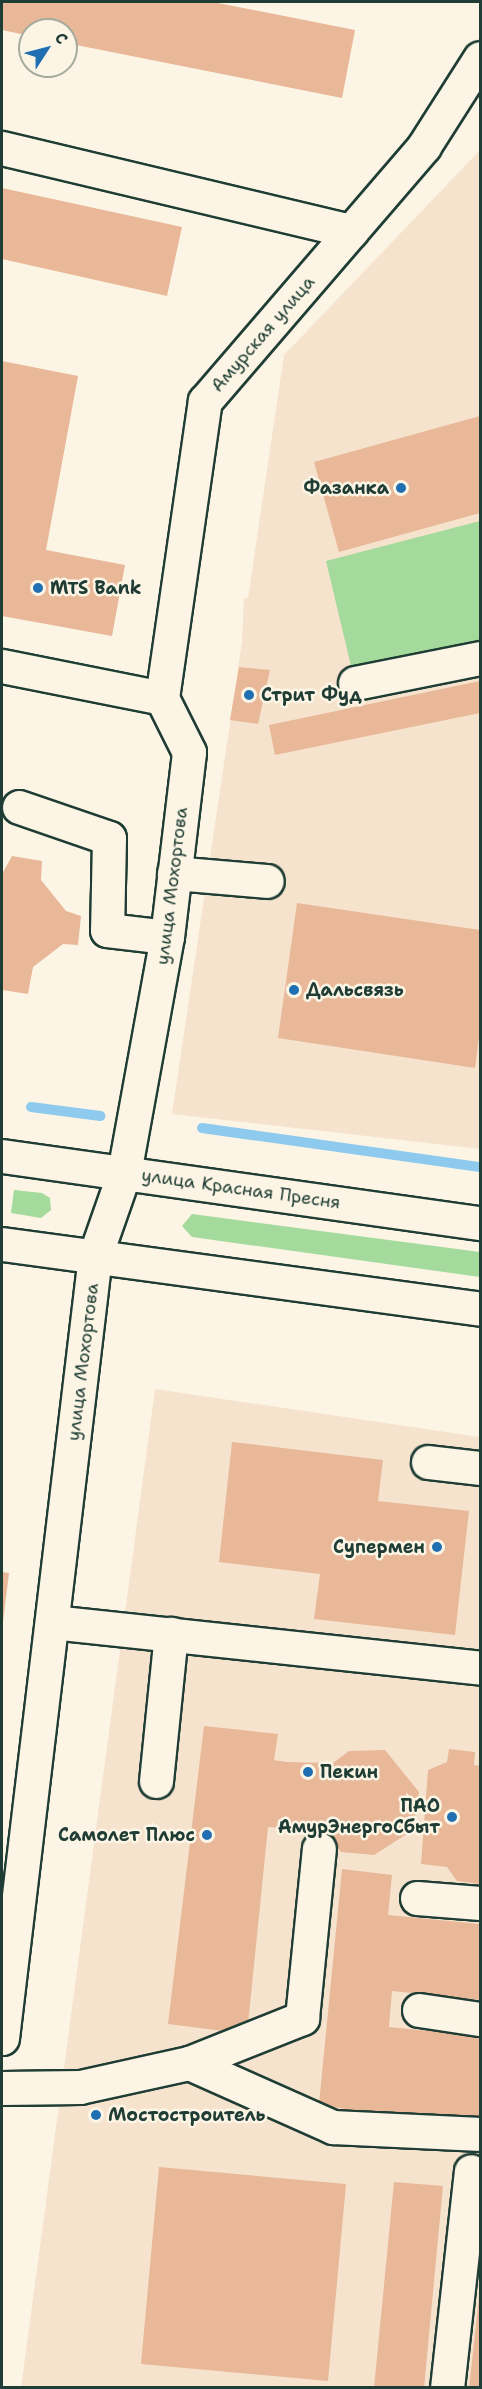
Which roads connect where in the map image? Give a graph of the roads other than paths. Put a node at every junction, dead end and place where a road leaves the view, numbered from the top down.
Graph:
1 (480, 58) edge
2 (2, 148) edge
3 (351, 231) junction
4 (480, 658) edge
5 (2, 666) edge
6 (355, 683) dead end
7 (162, 698) junction
8 (19, 807) dead end
9 (174, 873) junction
10 (267, 882) dead end
11 (167, 937) junction
12 (2, 1156) edge
13 (124, 1173) junction
14 (480, 1223) edge
15 (2, 1245) edge
16 (95, 1256) junction
17 (480, 1309) edge
18 (428, 1462) dead end
19 (480, 1468) edge
20 (52, 1622) junction
21 (171, 1634) junction
22 (480, 1668) edge
23 (156, 1781) dead end
24 (319, 1849) dead end
25 (417, 1898) dead end
26 (480, 1903) edge
27 (419, 2010) dead end
28 (480, 2019) edge
29 (2, 2038) edge
30 (189, 2063) junction
31 (2, 2088) edge
32 (480, 2134) edge
33 (471, 2171) dead end
34 (447, 2388) edge

1 - 3 street, Амурская улица
2 - 3 street
3 - 7 street, Амурская улица
4 - 6 street
5 - 7 street
7 - 9 street, улица Мохортова
8 - 11 street
9 - 10 street
9 - 11 street, улица Мохортова
11 - 13 street, улица Мохортова
12 - 13 street, улица Красная Пресня
13 - 14 street, улица Красная Пресня
13 - 16 street, улица Мохортова
15 - 16 street
16 - 17 street
16 - 20 street, улица Мохортова
18 - 19 street
20 - 21 street
20 - 29 street, улица Мохортова
21 - 22 street
21 - 23 street
24 - 30 street
25 - 26 street
27 - 28 street
30 - 31 street
30 - 32 street
33 - 34 street

